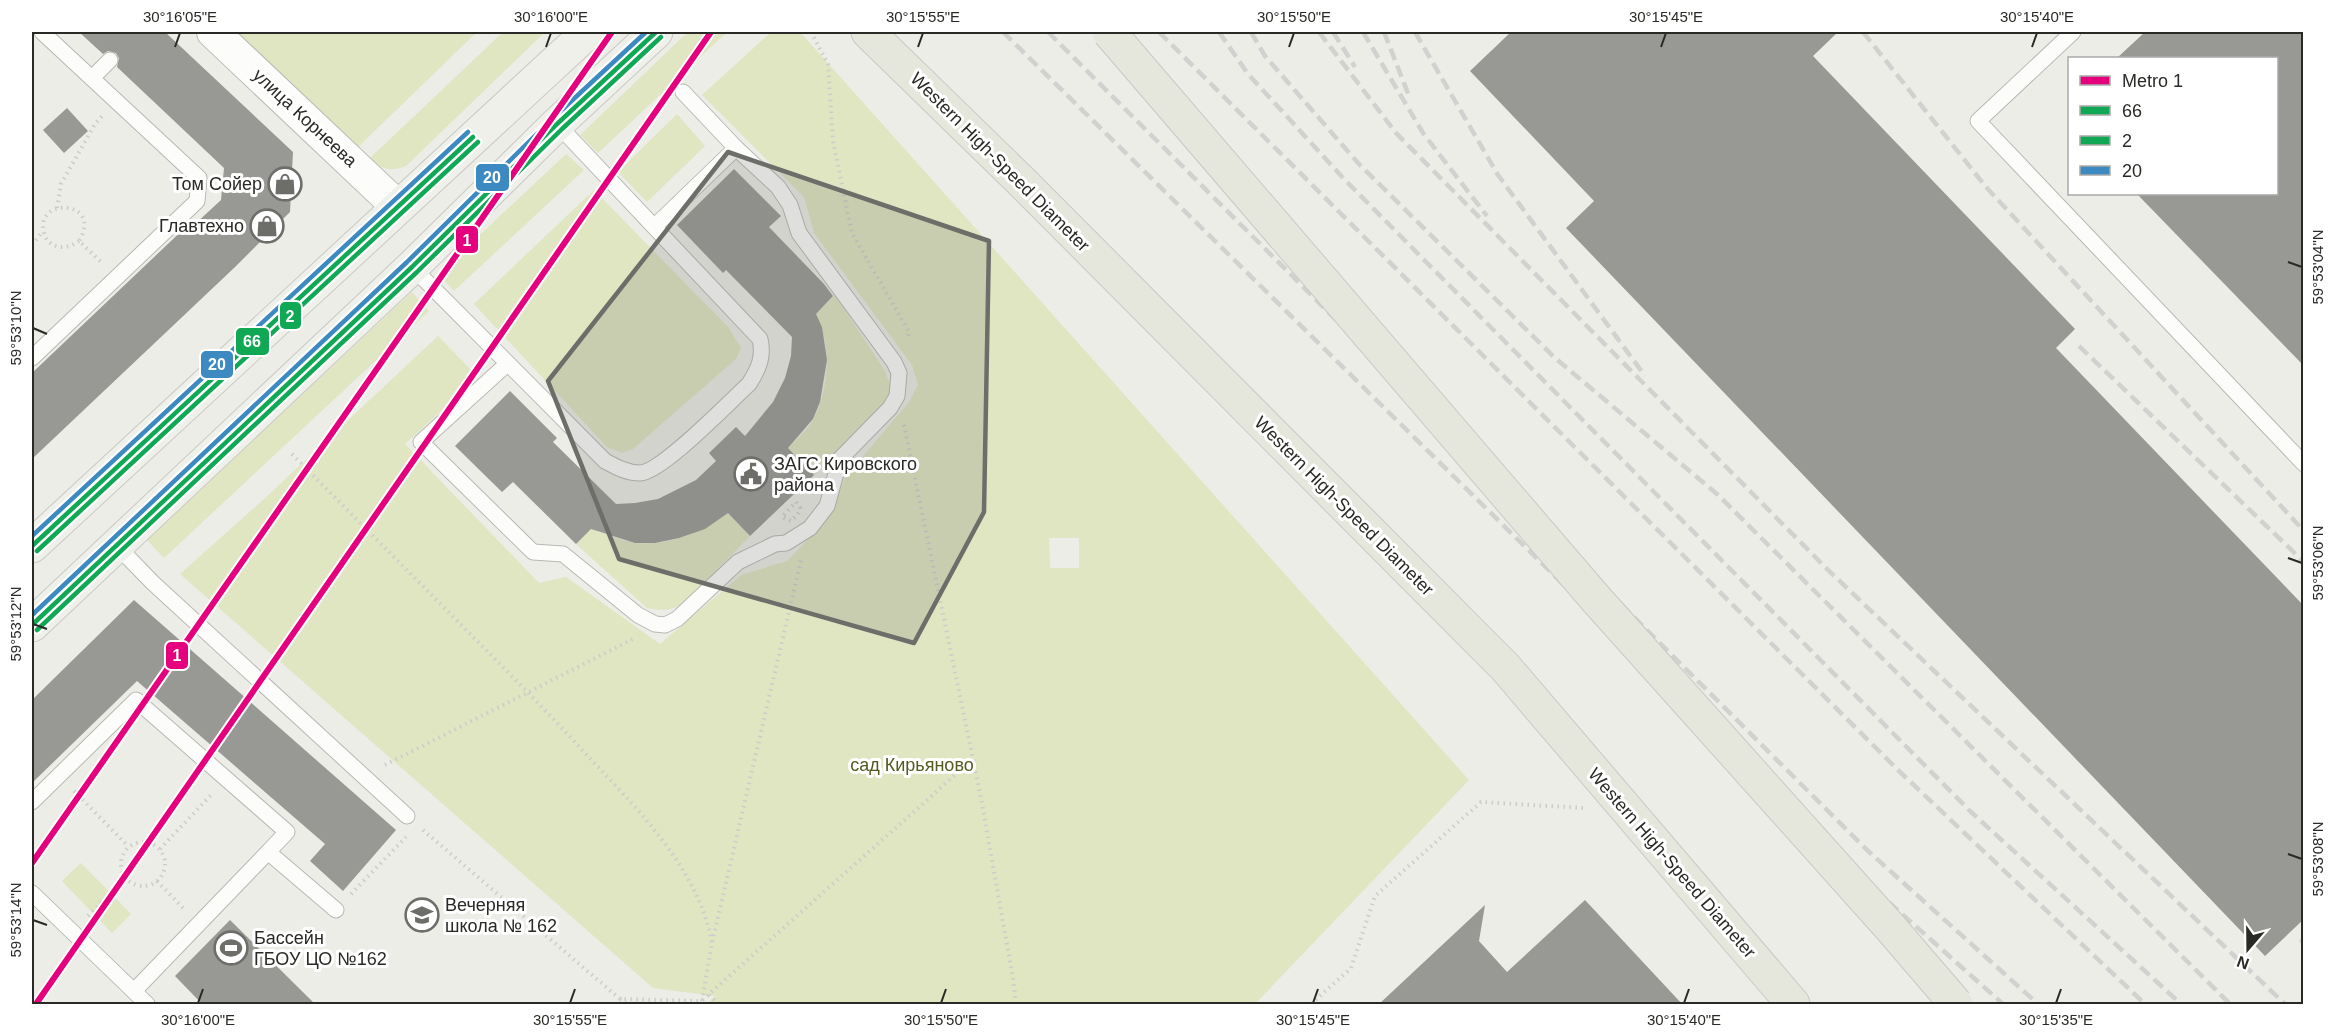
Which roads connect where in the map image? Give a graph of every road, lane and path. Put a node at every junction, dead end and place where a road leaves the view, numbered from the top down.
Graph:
1 (42, 32) edge
2 (213, 32) edge
3 (588, 32) edge
4 (656, 32) edge
5 (811, 32) edge
6 (868, 32) edge
7 (1109, 32) edge
8 (2073, 32) edge
9 (110, 60) dead end
10 (93, 77) junction
11 (683, 92) dead end
12 (117, 100) junction
13 (557, 124) junction
14 (736, 148) junction
15 (397, 206) junction
16 (57, 208) junction
17 (655, 226) junction
18 (43, 230) junction
19 (79, 242) junction
20 (32, 245) edge
21 (411, 267) junction
22 (117, 277) junction
23 (32, 358) edge
24 (507, 364) junction
25 (899, 373) junction
26 (897, 396) junction
27 (292, 454) dead end
28 (2304, 464) edge
29 (784, 504) dead end
30 (799, 504) dead end
31 (789, 510) junction
32 (785, 520) dead end
33 (808, 530) junction
34 (32, 546) edge
35 (117, 546) junction
36 (656, 624) junction
37 (32, 625) edge
38 (528, 692) junction
39 (973, 759) junction
40 (59, 776) junction
41 (363, 776) junction
42 (226, 778) junction
43 (32, 802) edge
44 (1583, 808) dead end
45 (407, 816) junction
46 (128, 846) junction
47 (160, 849) junction
48 (268, 852) junction
49 (126, 878) junction
50 (158, 881) junction
51 (32, 893) edge
52 (336, 910) joint
53 (199, 924) junction
54 (71, 932) junction
55 (712, 943) junction
56 (134, 991) junction
57 (709, 996) junction
58 (620, 999) junction
59 (700, 1003) edge
60 (147, 1005) edge
61 (627, 1005) edge
62 (719, 1005) edge
63 (1016, 1005) edge
64 (1311, 1005) edge
65 (1793, 1005) edge
66 (1956, 1005) edge

1 - 10 lane
2 - 15 street, улица Корнеева
3 - 15 main road
4 - 13 main road
5 - 25 path
6 - 65 highway, Western High-Speed Diameter
7 - 66 highway, bridge
8 - 28 lane
9 - 10 lane
10 - 12 lane
11 - 14 lane
12 - 16 path
12 - 22 lane
13 - 17 lane
13 - 21 main road
14 - 17 lane
14 - 25 lane
15 - 34 main road
16 - 18 path
16 - 19 path
17 - 24 lane
18 - 19 path
18 - 20 path
19 - 22 path
21 - 24 lane
21 - 35 main road
22 - 23 lane
24 - 36 lane
25 - 26 lane
26 - 33 lane
26 - 39 path
27 - 38 path
29 - 31 path
30 - 31 path
31 - 32 path
33 - 36 lane
33 - 55 path
35 - 37 main road
35 - 41 lane
36 - 38 path
38 - 41 path
38 - 55 path
39 - 57 path
39 - 63 path
40 - 42 lane
40 - 43 lane
40 - 46 path
41 - 45 lane
42 - 47 path
42 - 48 lane
44 - 64 path
45 - 52 path
45 - 58 path
46 - 47 path
46 - 49 path
47 - 50 path
48 - 52 lane
48 - 53 lane
49 - 50 path
49 - 54 path
50 - 53 path
51 - 54 lane
53 - 56 lane
54 - 56 lane
55 - 59 path
56 - 60 lane
57 - 59 path
57 - 62 path
58 - 59 path
58 - 61 path

